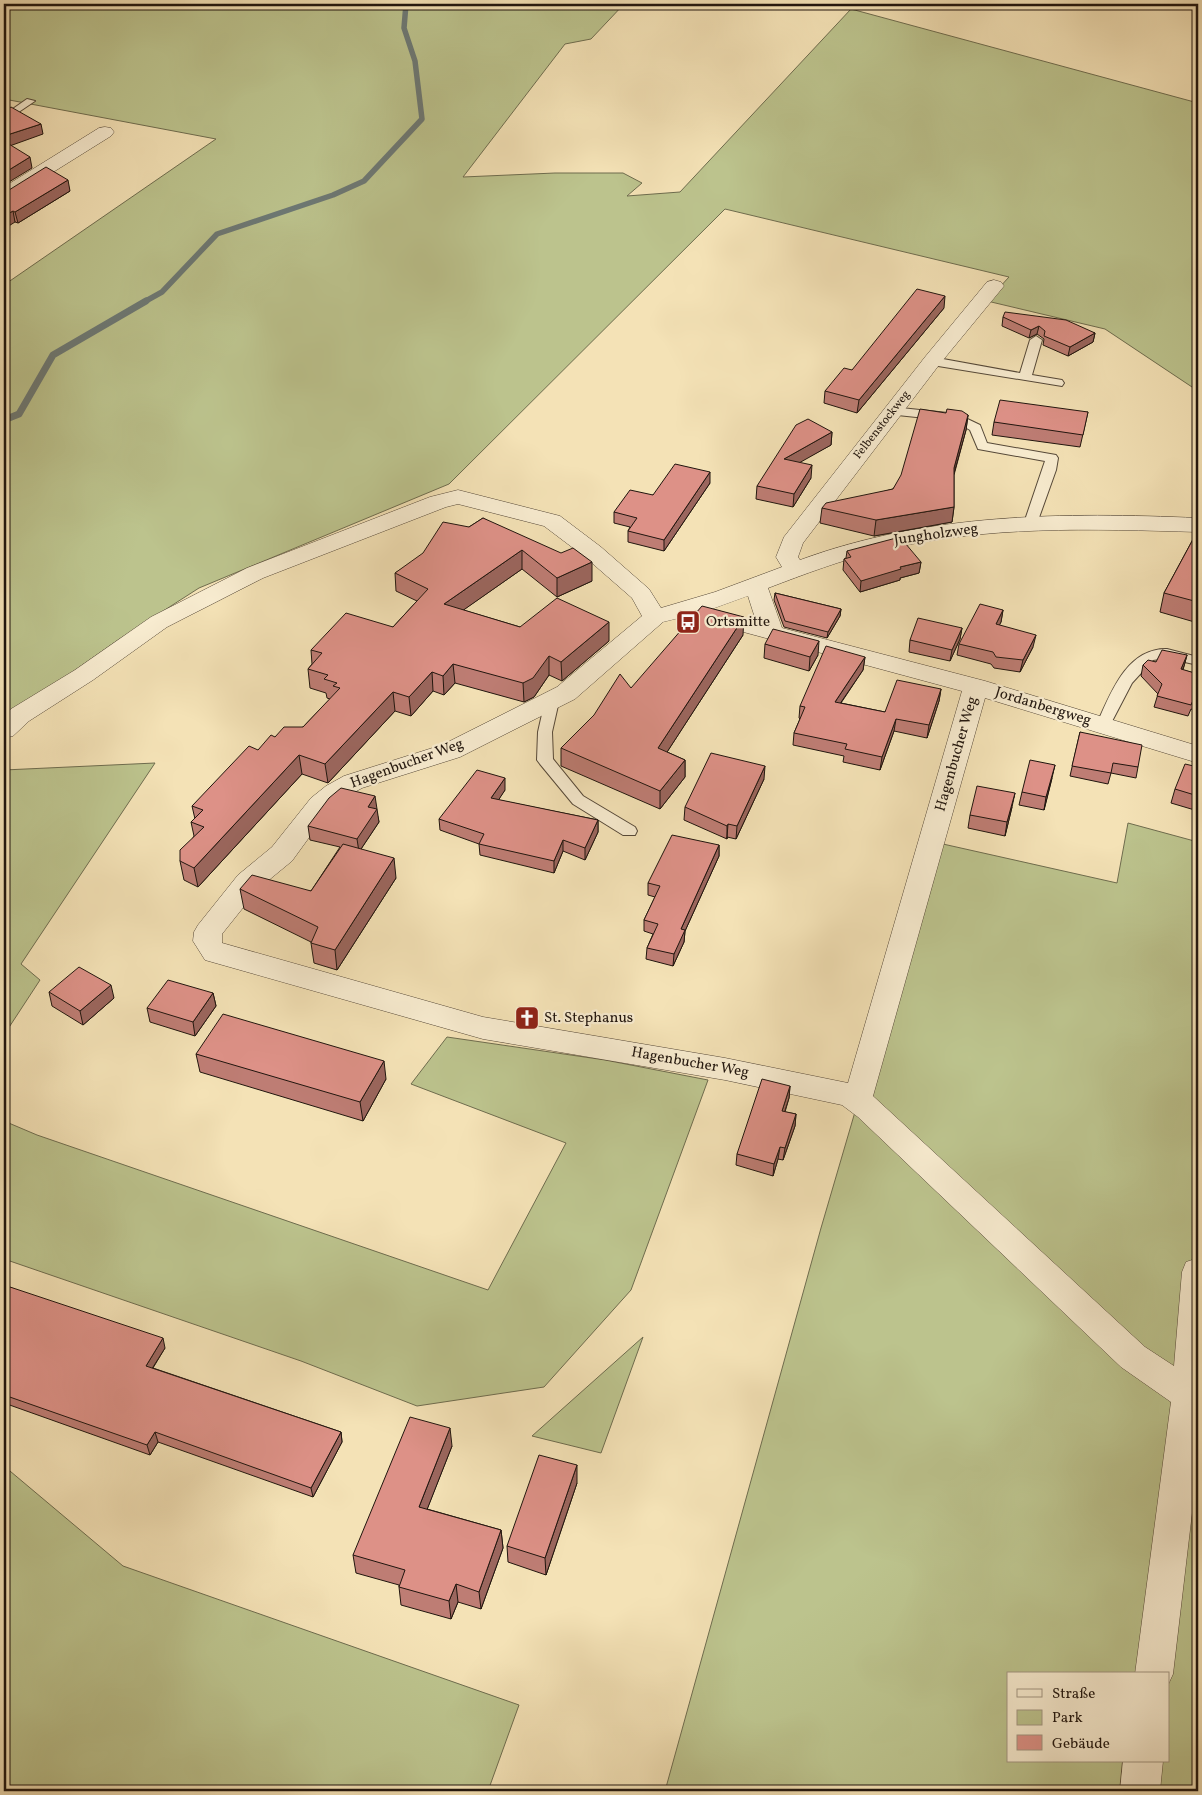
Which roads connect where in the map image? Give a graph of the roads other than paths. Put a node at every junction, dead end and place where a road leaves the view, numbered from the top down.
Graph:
1 (30, 102) dead end
2 (4, 119) edge
3 (106, 132) dead end
4 (4, 195) edge
5 (994, 286) dead end
6 (1036, 340) dead end
7 (932, 361) junction
8 (1025, 377) junction
9 (1058, 383) dead end
10 (892, 411) junction
11 (1031, 523) junction
12 (1198, 525) edge
13 (795, 570) junction
14 (755, 584) junction
15 (688, 611) junction
16 (655, 617) junction
17 (772, 632) junction
18 (1198, 661) edge
19 (976, 687) junction
20 (552, 701) junction
21 (1103, 726) junction
22 (4, 730) edge
23 (1198, 754) edge
24 (629, 831) dead end
25 (851, 1095) junction
26 (1198, 1272) edge
27 (1189, 1395) junction
28 (1154, 1672) edge
29 (1143, 1762) edge
30 (1140, 1791) edge

1 - 2 lane
3 - 4 street
5 - 7 street, Felbenstockweg
6 - 8 lane
7 - 8 lane
7 - 10 street, Felbenstockweg
8 - 9 lane
10 - 11 lane
10 - 13 street, Felbenstockweg
11 - 12 street, Jungholzweg
11 - 13 street, Jungholzweg
13 - 14 street, Jungholzweg
14 - 15 street, Jungholzweg
14 - 17 street
15 - 16 street, Jungholzweg
15 - 17 street, Jordanbergweg
16 - 20 street, Hagenbucher Weg
16 - 22 street
17 - 19 street, Jordanbergweg
18 - 21 lane
19 - 21 street, Jordanbergweg
19 - 25 street, Hagenbucher Weg
20 - 24 lane
20 - 25 street, Hagenbucher Weg
21 - 23 street, Jordanbergweg
25 - 27 street
26 - 27 street
27 - 28 street
29 - 30 street

